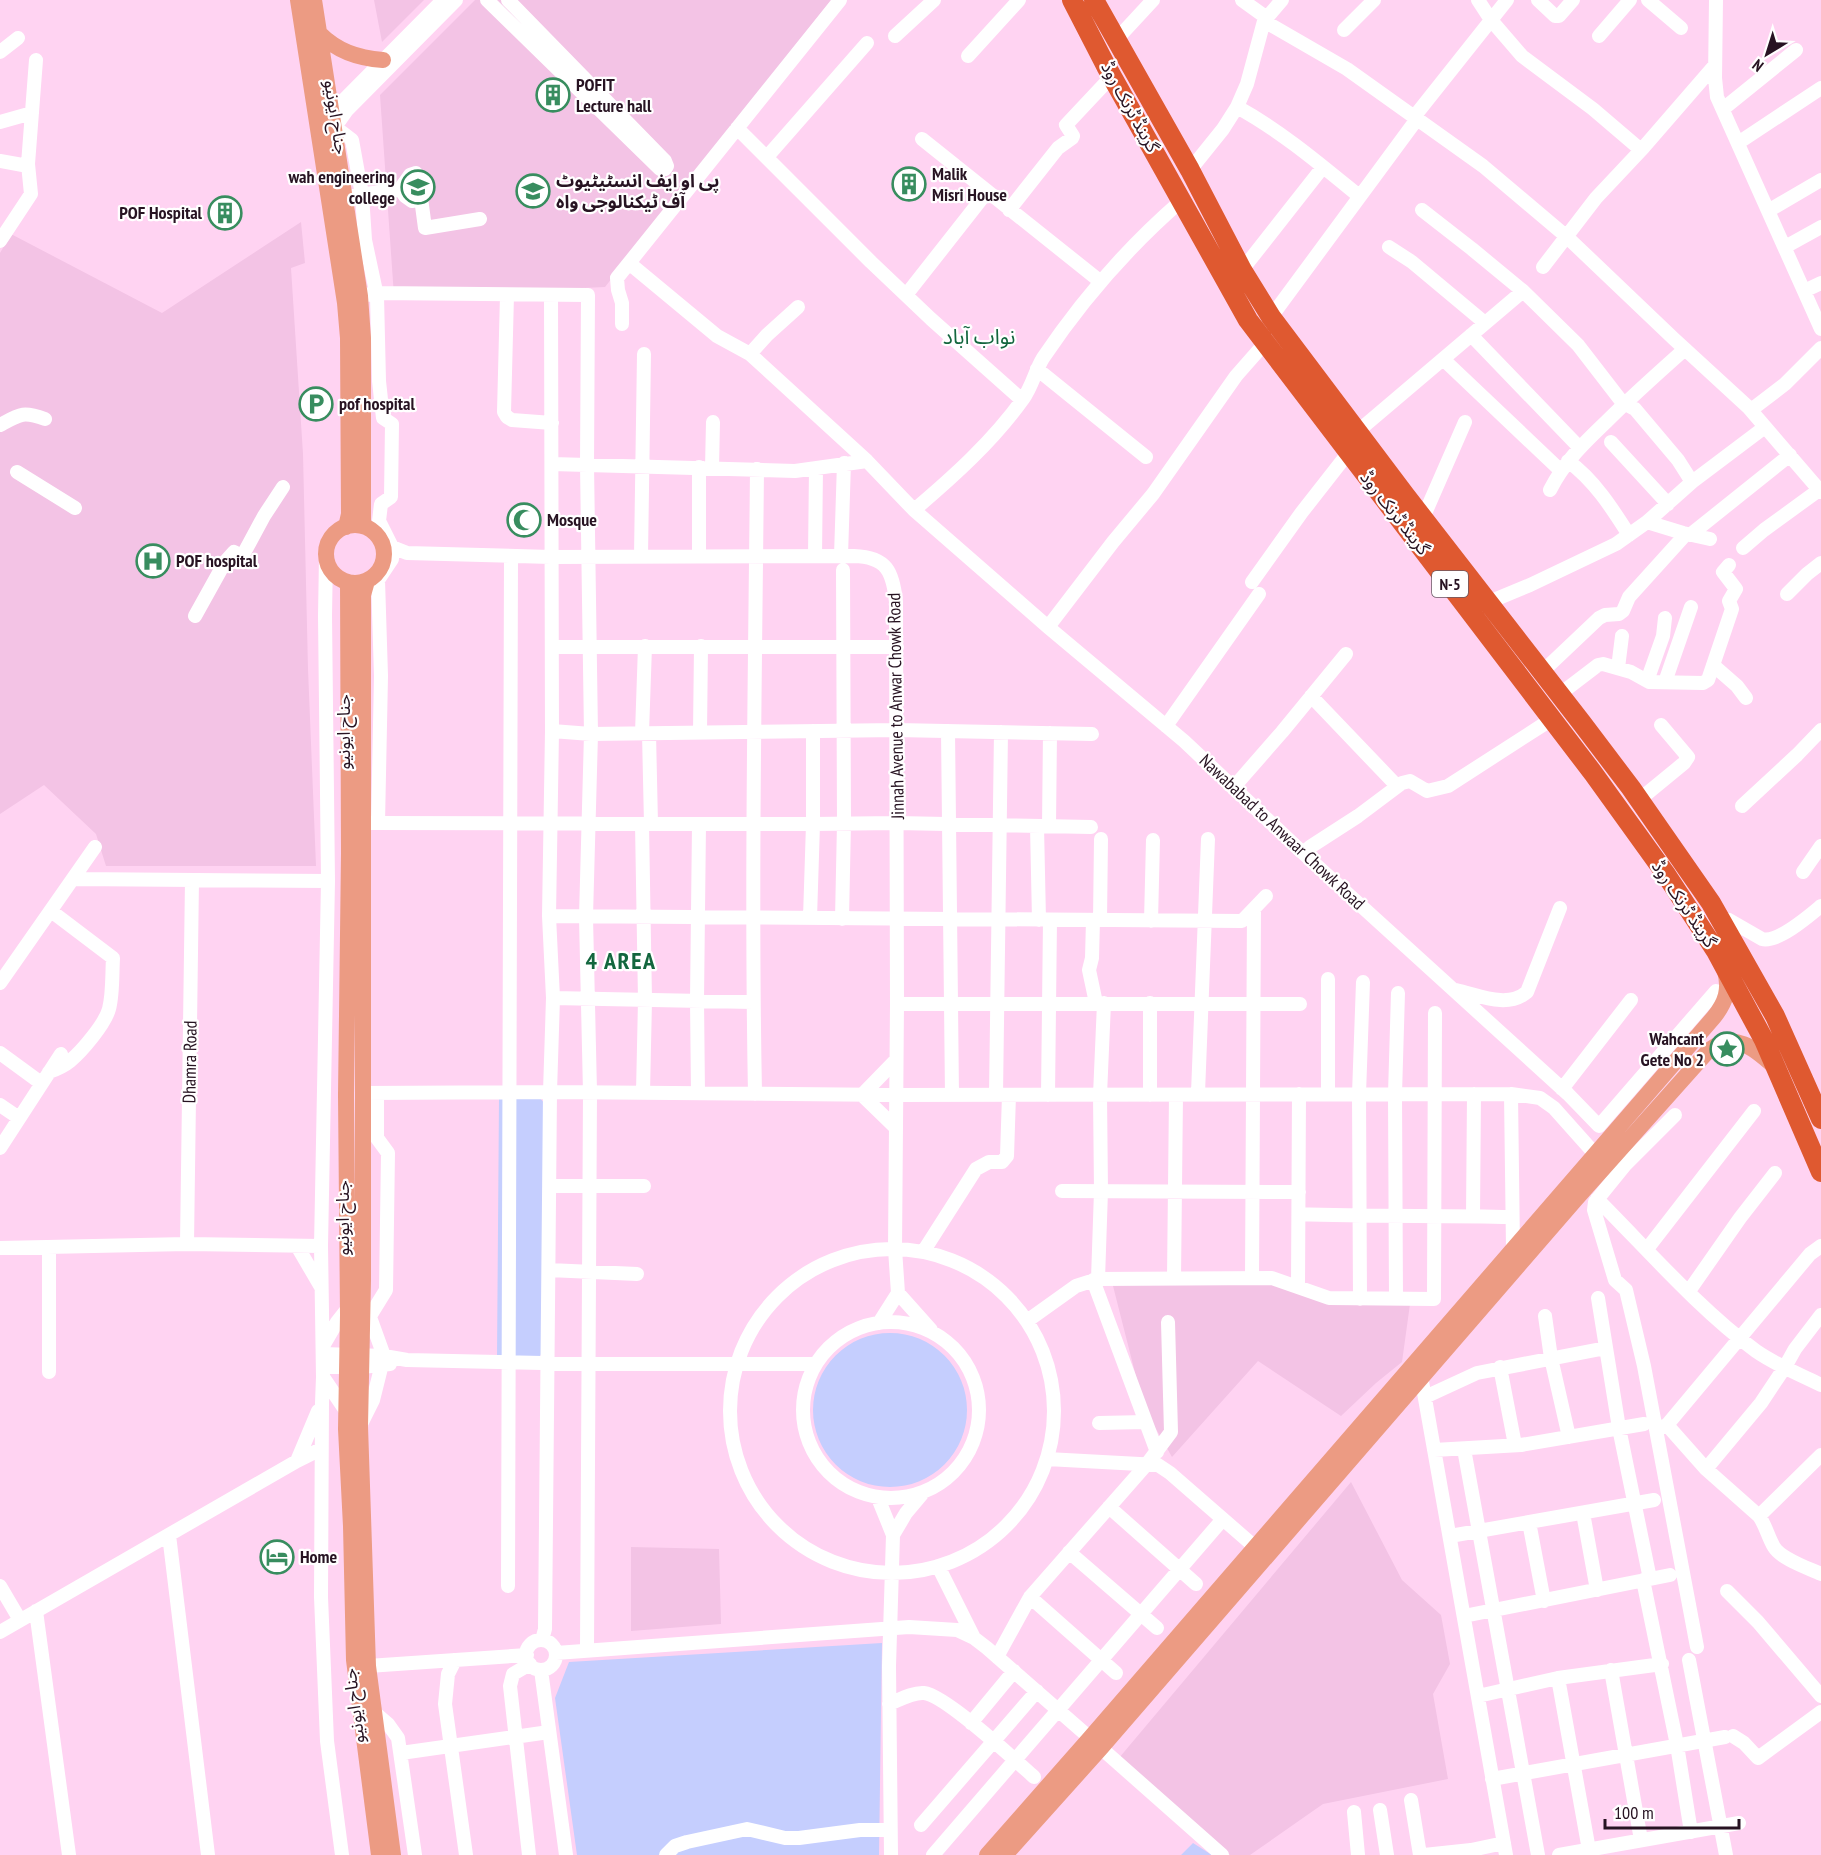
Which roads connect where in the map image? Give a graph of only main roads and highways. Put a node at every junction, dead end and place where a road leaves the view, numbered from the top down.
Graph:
1 (298, 0) edge
2 (314, 0) edge
3 (1072, 0) edge
4 (1094, 0) edge
5 (319, 33) junction
6 (386, 64) road end
7 (329, 122) junction
8 (363, 526) junction
9 (346, 527) junction
10 (367, 581) junction
11 (348, 582) junction
12 (1489, 602) junction
13 (1473, 614) junction
14 (1724, 964) junction
15 (1778, 1070) junction
16 (1821, 1119) edge
17 (1821, 1172) edge
18 (1570, 1195) junction
19 (354, 1362) junction
20 (1417, 1371) junction
21 (1357, 1441) junction
22 (1154, 1674) junction
23 (1095, 1743) junction
24 (379, 1855) edge
25 (393, 1855) edge
26 (987, 1855) edge
27 (1005, 1855) edge

1 - 7 main road, جناح ایونیو
2 - 5 main road, جناح ایونیو
3 - 13 highway, گرینڈ ٹرنک روڈ / N-5
4 - 12 highway, گرینڈ ٹرنک روڈ / N-5
5 - 6 main road
5 - 7 main road, جناح ایونیو
7 - 8 main road, جناح ایونیو
7 - 9 main road, جناح ایونیو
8 - 9 main road
8 - 10 main road
9 - 11 main road
10 - 11 main road
10 - 19 main road, جناح ایونیو
11 - 19 main road, جناح ایونیو
12 - 13 highway
12 - 16 highway, گرینڈ ٹرنک روڈ / N-5
13 - 14 highway, گرینڈ ٹرنک روڈ / N-5
14 - 15 highway, گرینڈ ٹرنک روڈ / N-5
14 - 18 main road
15 - 17 highway, گرینڈ ٹرنک روڈ / N-5
15 - 18 main road
18 - 20 main road
18 - 20 main road
19 - 24 main road, جناح ایونیو
19 - 25 main road, جناح ایونیو
20 - 21 main road
21 - 22 main road
21 - 22 main road
22 - 23 main road
23 - 26 main road
23 - 27 main road

